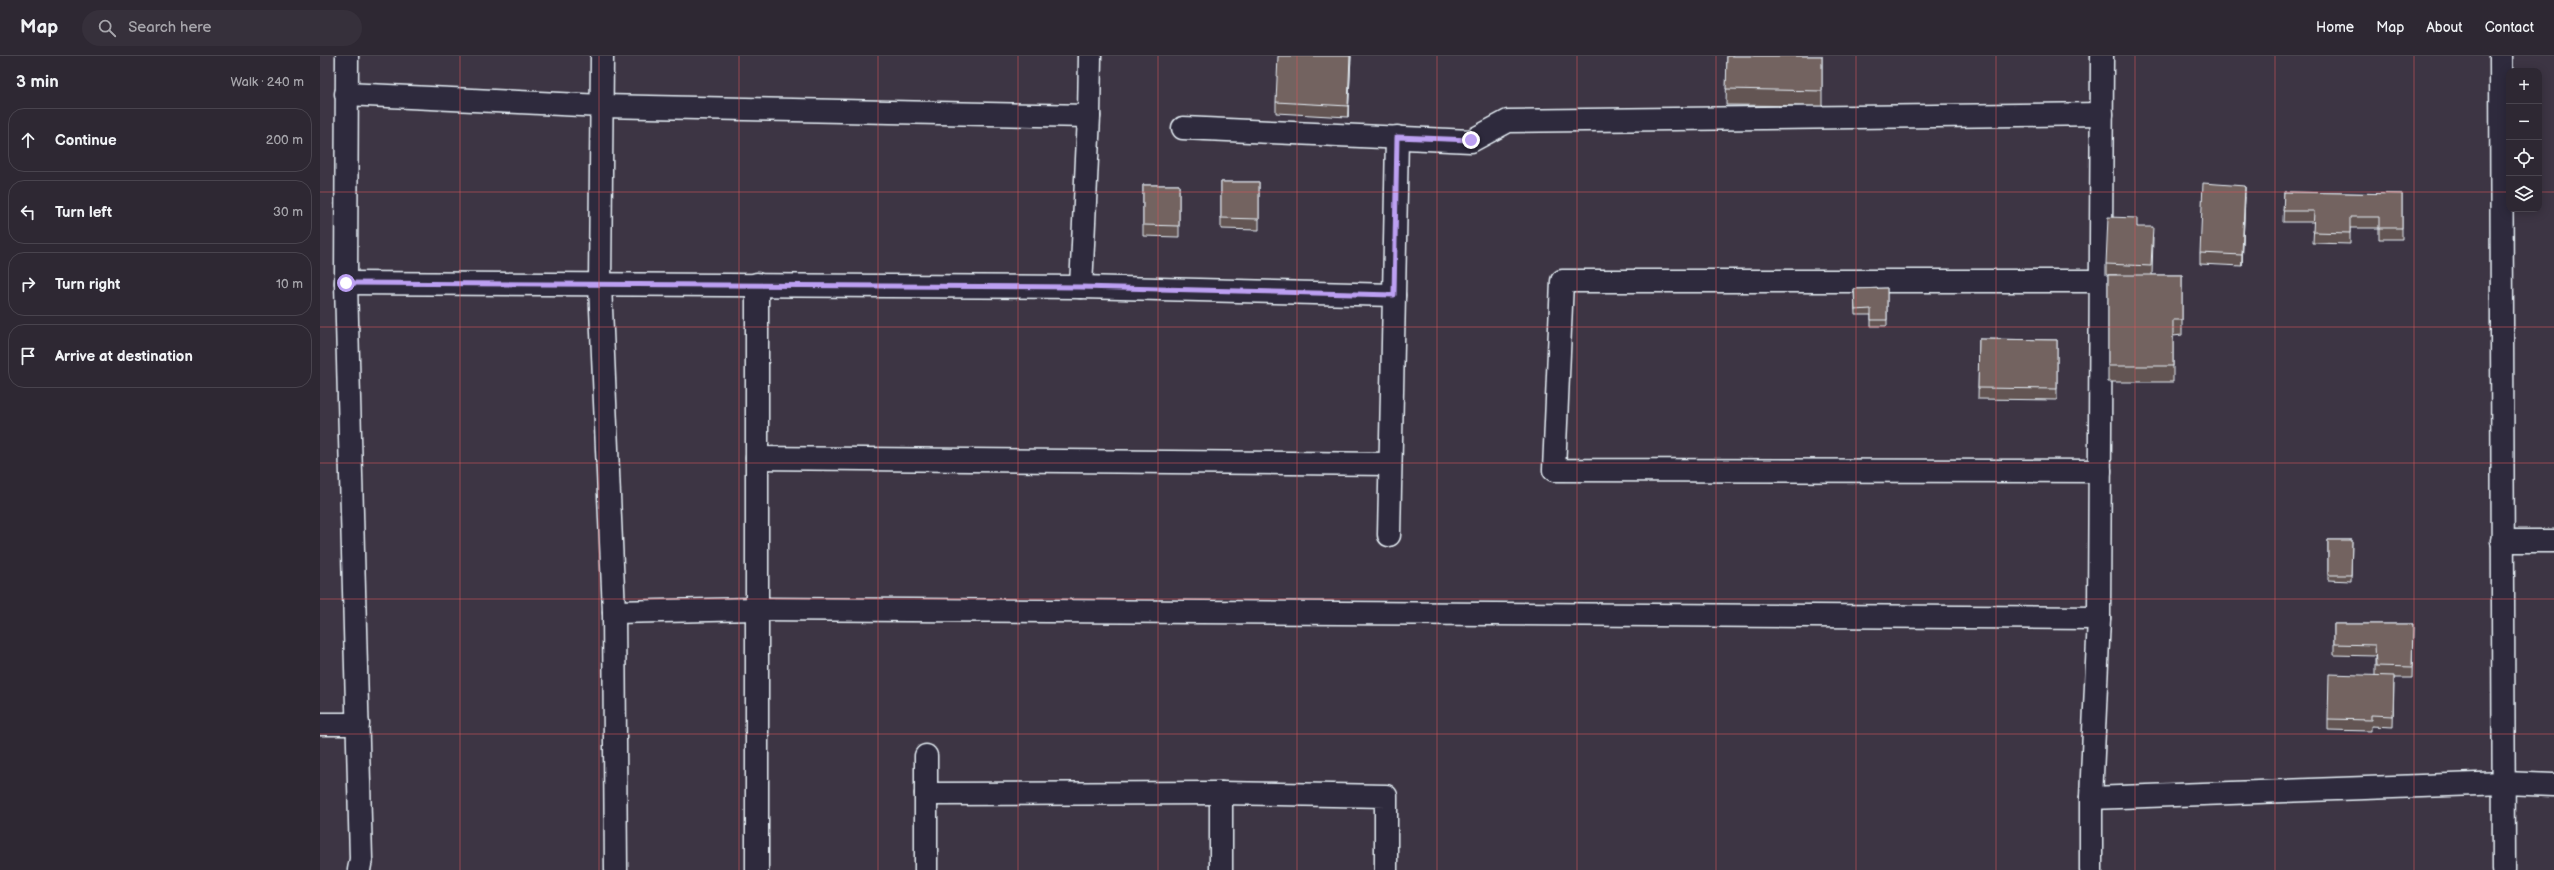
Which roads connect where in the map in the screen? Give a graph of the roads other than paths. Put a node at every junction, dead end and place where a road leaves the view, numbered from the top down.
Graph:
1 (347, 56) edge
2 (602, 56) edge
3 (1090, 56) edge
4 (2102, 56) edge
5 (2501, 56) edge
6 (346, 94) junction
7 (602, 106) junction
8 (2102, 114) junction
9 (1090, 116) junction
10 (1183, 128) dead end
11 (1397, 137) junction
12 (2101, 281) junction
13 (346, 283) junction
14 (757, 284) junction
15 (600, 285) junction
16 (1081, 287) junction
17 (1394, 295) junction
18 (757, 458) junction
19 (1390, 464) junction
20 (2100, 471) junction
21 (1389, 535) dead end
22 (2554, 540) edge
23 (2502, 541) junction
24 (757, 609) junction
25 (614, 612) junction
26 (2099, 618) junction
27 (320, 724) edge
28 (358, 724) junction
29 (926, 756) dead end
30 (2505, 783) junction
31 (2554, 785) edge
32 (926, 794) junction
33 (1221, 794) junction
34 (2091, 798) junction
35 (359, 870) edge
36 (616, 870) edge
37 (757, 870) edge
38 (926, 870) edge
39 (1221, 870) edge
40 (1386, 870) edge
41 (2091, 870) edge
42 (2504, 870) edge

1 - 6 street
2 - 7 street
3 - 9 street
4 - 8 street
5 - 23 street
6 - 7 street
6 - 13 street
7 - 9 street
7 - 15 street
8 - 11 street
8 - 12 street
9 - 16 street
10 - 11 street
11 - 17 street
12 - 20 street
12 - 20 street
13 - 15 street
13 - 28 street
14 - 15 street
14 - 16 street
14 - 18 street
15 - 25 street
16 - 17 street
17 - 19 street
18 - 19 street
18 - 24 street
19 - 21 street
20 - 26 street
22 - 23 street
23 - 30 street
24 - 25 street
24 - 26 street
24 - 37 street
25 - 36 street
26 - 34 street
27 - 28 street
28 - 35 street
29 - 32 street
30 - 31 street
30 - 34 street
30 - 42 street
32 - 33 street
32 - 38 street
33 - 39 street
33 - 40 street
34 - 41 street

